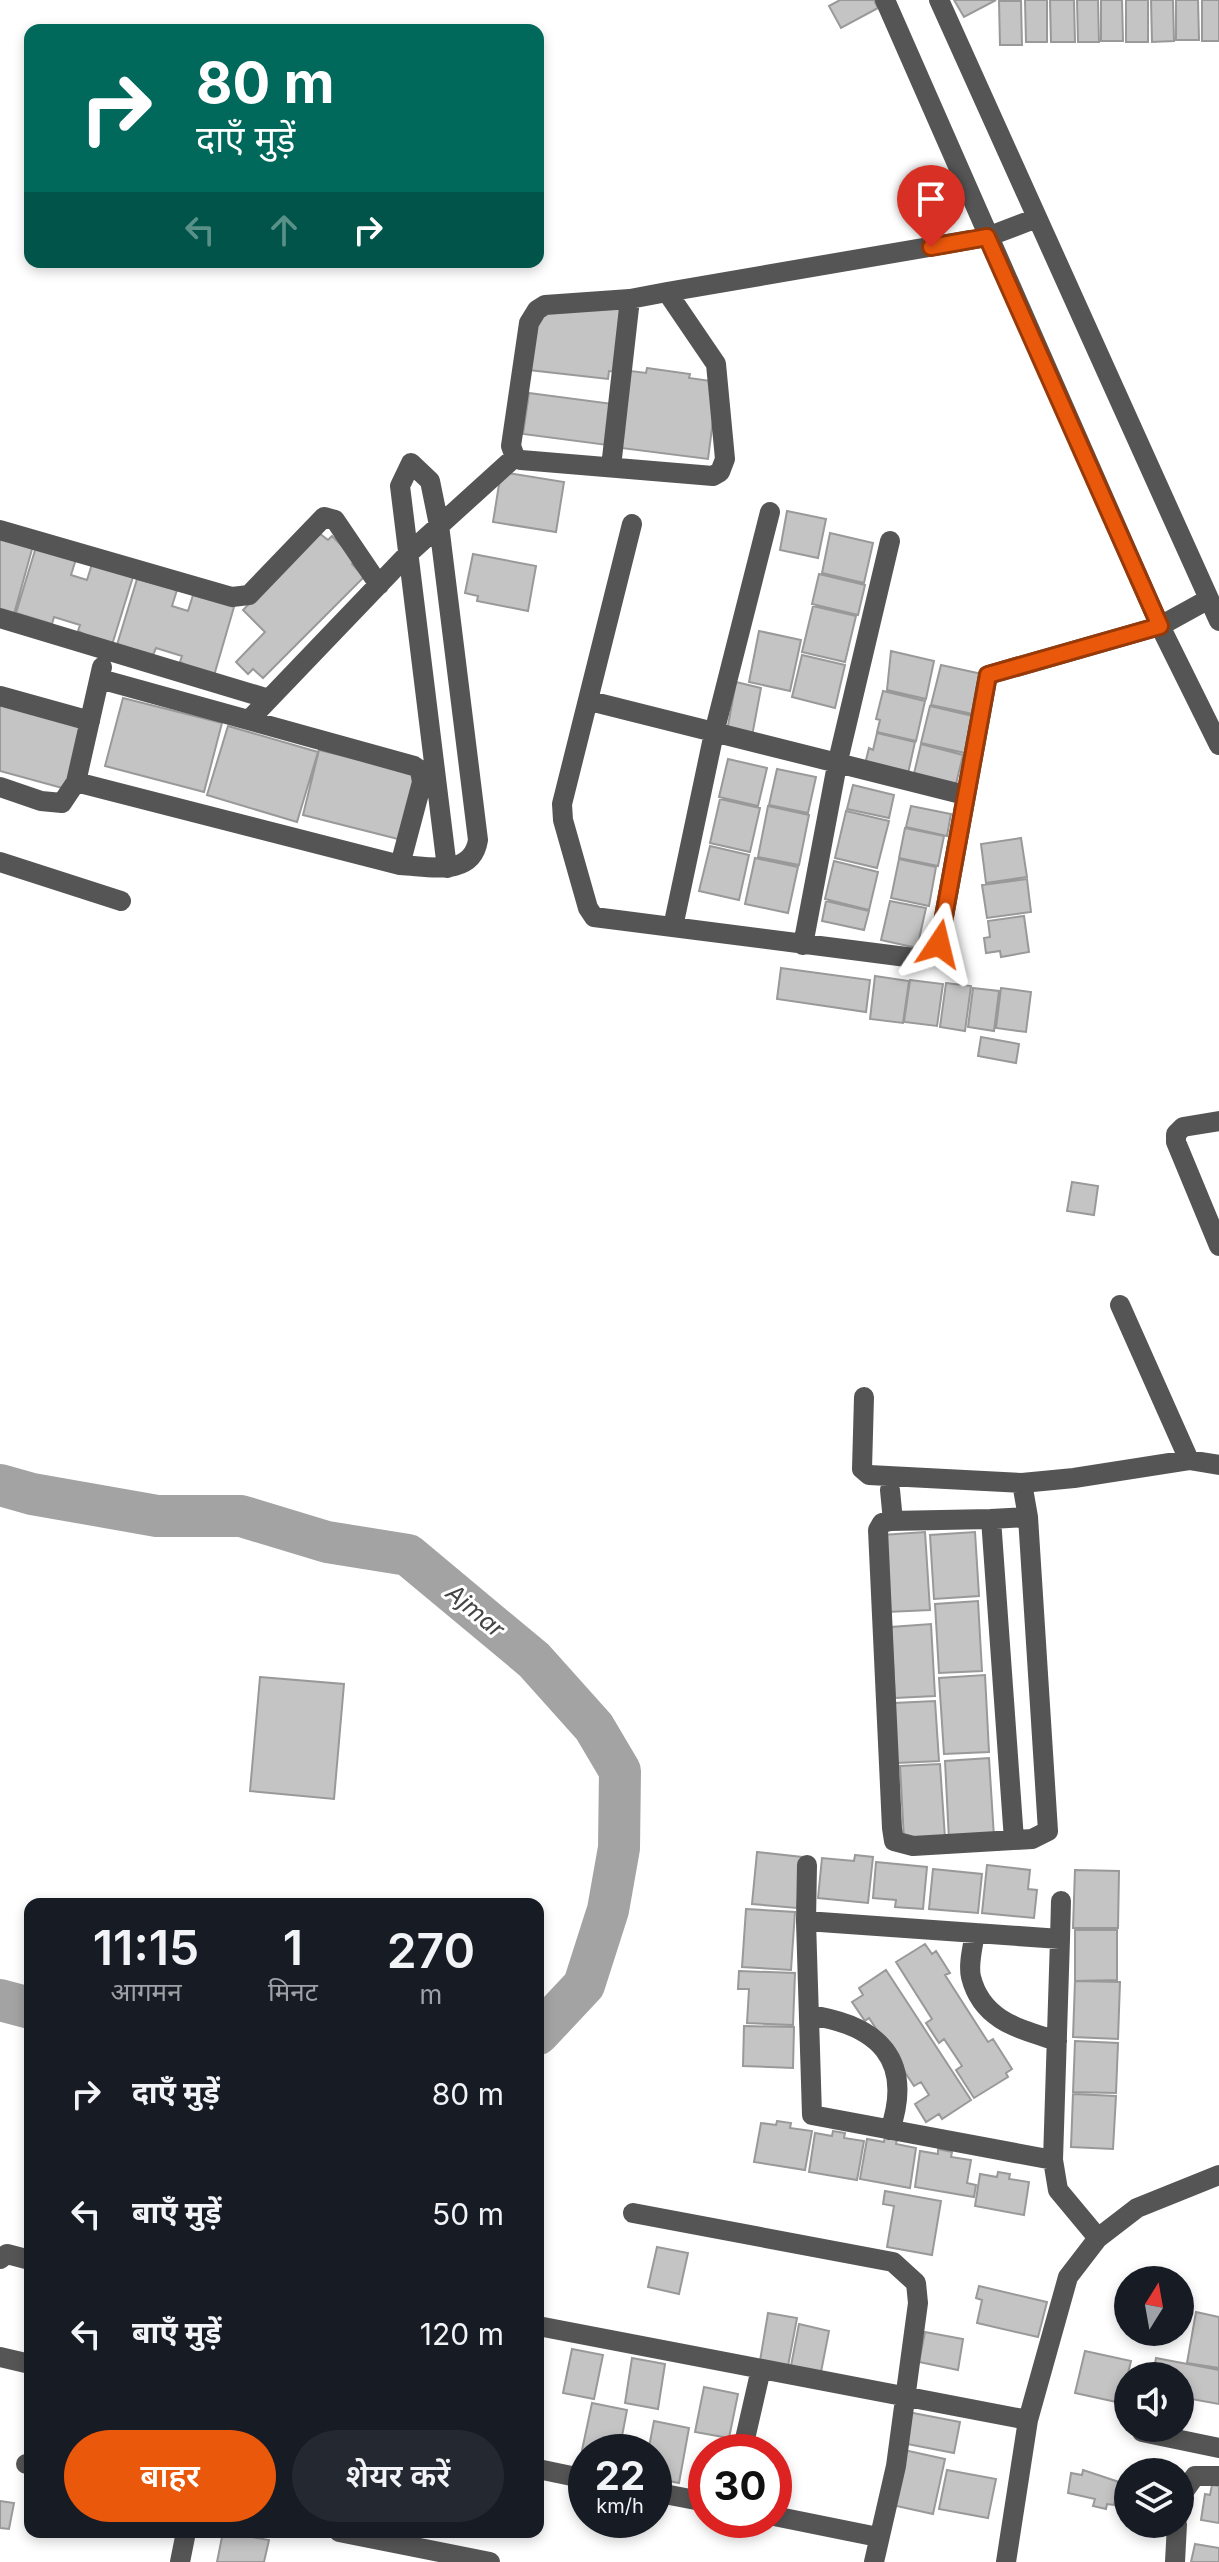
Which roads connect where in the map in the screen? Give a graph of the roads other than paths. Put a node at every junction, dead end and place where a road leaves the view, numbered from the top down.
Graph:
1 (885, 0) edge
2 (939, 0) edge
3 (1037, 218) junction
4 (987, 237) junction
5 (667, 292) junction
6 (630, 299) junction
7 (515, 457) junction
8 (611, 467) junction
9 (770, 512) dead end
10 (632, 524) dead end
11 (439, 525) junction
12 (0, 530) edge
13 (890, 541) dead end
14 (409, 553) junction
15 (379, 585) junction
16 (1209, 599) junction
17 (0, 618) edge
18 (1219, 621) edge
19 (1160, 626) junction
20 (106, 651) junction
21 (100, 679) junction
22 (0, 696) edge
23 (269, 699) junction
24 (590, 701) junction
25 (250, 719) junction
26 (90, 721) junction
27 (714, 733) junction
28 (1219, 745) edge
29 (469, 764) junction
30 (837, 765) junction
31 (435, 768) junction
32 (76, 782) junction
33 (0, 787) edge
34 (965, 795) junction
35 (0, 862) edge
36 (400, 865) junction
37 (447, 868) junction
38 (121, 901) dead end
39 (673, 927) junction
40 (803, 945) junction
41 (1219, 1121) edge
42 (1219, 1246) edge
43 (1120, 1305) dead end
44 (864, 1397) dead end
45 (1189, 1460) junction
46 (1219, 1465) edge
47 (1022, 1483) junction
48 (890, 1490) dead end
49 (1028, 1517) junction
50 (991, 1519) junction
51 (893, 1521) junction
52 (1014, 1840) junction
53 (807, 1865) dead end
54 (1061, 1901) dead end
55 (806, 1921) junction
56 (975, 1933) junction
57 (1060, 1939) junction
58 (809, 2015) junction
59 (1057, 2041) junction
60 (890, 2130) junction
61 (1053, 2160) junction
62 (1219, 2175) edge
63 (633, 2213) dead end
64 (1098, 2238) junction
65 (24, 2258) edge
66 (0, 2259) edge
67 (544, 2327) edge
68 (0, 2357) edge
69 (24, 2363) edge
70 (761, 2369) junction
71 (904, 2397) junction
72 (1028, 2420) junction
73 (746, 2434) edge
74 (1190, 2442) edge
75 (1219, 2448) edge
76 (544, 2470) edge
77 (568, 2475) edge
78 (1219, 2476) edge
79 (1194, 2477) edge
80 (792, 2520) edge
81 (878, 2537) junction
82 (185, 2538) edge
83 (369, 2538) edge
84 (1176, 2538) edge
85 (180, 2562) edge
86 (490, 2562) edge
87 (874, 2562) edge
88 (1006, 2562) edge
89 (1175, 2562) edge

1 - 4 street
2 - 3 street
3 - 4 street
3 - 16 street
4 - 5 street
4 - 19 street
5 - 6 street
5 - 8 street
6 - 7 street
6 - 8 street
7 - 8 street
7 - 11 street
9 - 27 street
10 - 24 street
11 - 14 street
11 - 14 street
11 - 29 street
12 - 15 street
13 - 30 street
14 - 15 street
14 - 31 street
15 - 23 street
16 - 18 street
16 - 19 street
17 - 20 street
19 - 28 street
19 - 34 street
20 - 21 street
20 - 23 street
21 - 25 street
21 - 26 street
22 - 26 street
23 - 25 street
24 - 27 street
24 - 39 street
25 - 36 street
26 - 32 street
27 - 30 street
27 - 39 street
29 - 31 street
29 - 37 street
30 - 34 street
30 - 40 street
31 - 37 street
32 - 33 street
32 - 36 street
34 - 40 street
35 - 38 street
36 - 37 street
39 - 40 street
41 - 42 street
43 - 45 street
44 - 47 street
45 - 46 street
45 - 47 street
47 - 49 street
48 - 51 street
49 - 50 street
49 - 52 street
50 - 51 street
50 - 52 street
51 - 52 street
53 - 55 street
54 - 57 street
55 - 56 street
55 - 58 street
56 - 57 street
56 - 59 street
57 - 59 street
58 - 60 street
58 - 60 street
59 - 61 street
60 - 61 street
61 - 64 street
62 - 64 street
63 - 71 street
64 - 72 street
65 - 66 street
67 - 70 street
68 - 69 street
70 - 71 street
70 - 73 street
71 - 72 street
71 - 81 street
72 - 88 street
74 - 75 street
76 - 77 street
78 - 79 street
80 - 81 street
81 - 87 street
82 - 85 street
83 - 86 street
84 - 89 street

